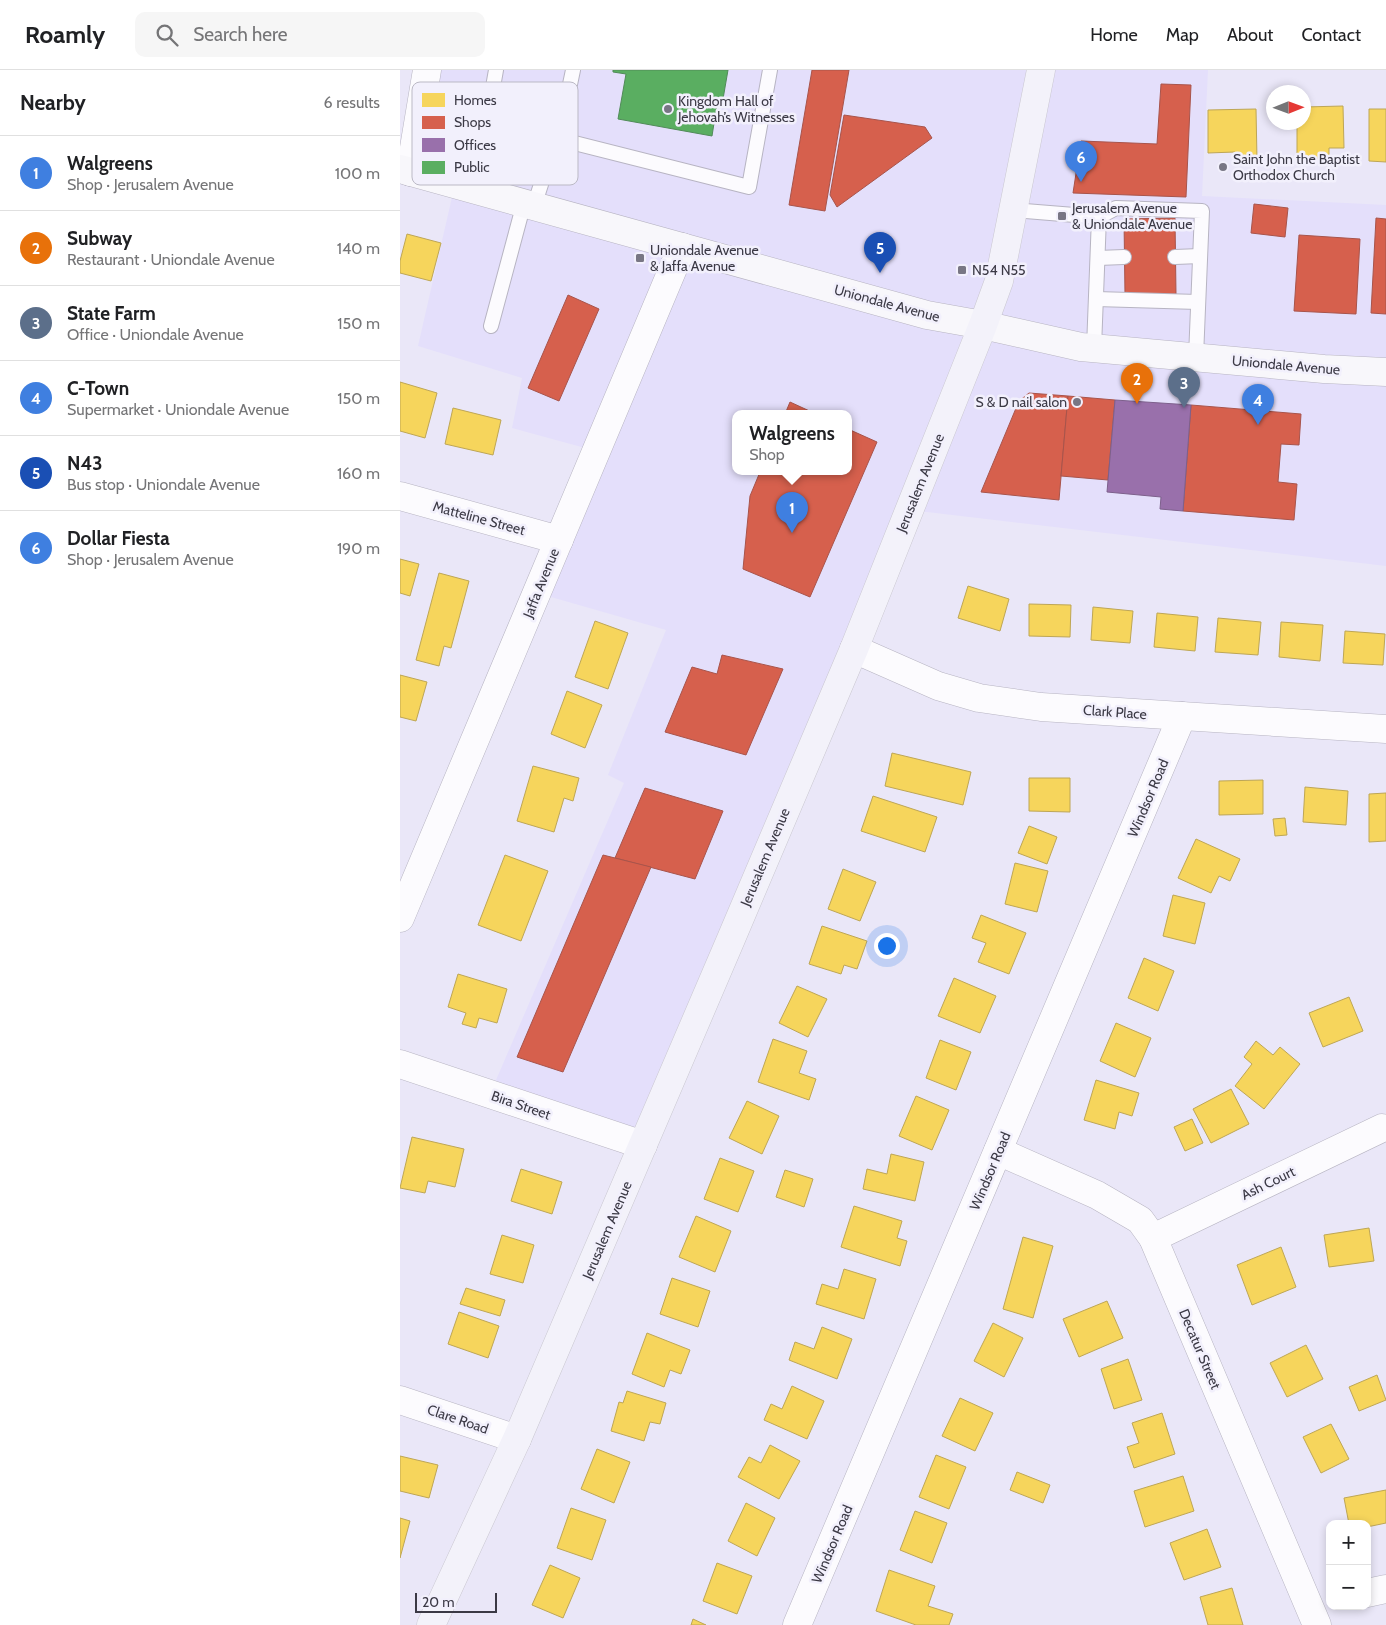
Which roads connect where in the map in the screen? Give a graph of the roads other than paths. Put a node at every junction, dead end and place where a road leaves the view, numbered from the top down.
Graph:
1 (770, 70) edge
2 (1041, 70) edge
3 (412, 138) edge
4 (578, 144) edge
5 (405, 170) edge
6 (458, 185) edge
7 (537, 185) edge
8 (529, 205) junction
9 (1013, 210) junction
10 (1099, 217) junction
11 (682, 247) junction
12 (1175, 256) dead end
13 (1200, 256) junction
14 (1124, 257) dead end
15 (1098, 258) junction
16 (1096, 299) junction
17 (1198, 302) junction
18 (984, 325) junction
19 (491, 326) dead end
20 (1094, 348) junction
21 (1196, 357) junction
22 (1386, 372) edge
23 (400, 496) edge
24 (559, 540) junction
25 (854, 649) junction
26 (1182, 716) junction
27 (1386, 728) edge
28 (400, 918) edge
29 (400, 1064) edge
30 (1382, 1128) dead end
31 (643, 1145) junction
32 (998, 1151) junction
33 (1153, 1238) junction
34 (400, 1400) edge
35 (517, 1439) junction
36 (1386, 1589) edge
37 (1371, 1592) edge
38 (1319, 1610) edge
39 (431, 1625) edge
40 (797, 1625) edge

1 - 4 lane
2 - 9 main road, Jerusalem Avenue
3 - 5 street
6 - 8 main road, Uniondale Avenue
7 - 8 lane
8 - 11 main road, Uniondale Avenue
8 - 19 lane
9 - 10 lane
9 - 18 main road, Jerusalem Avenue
10 - 13 lane
10 - 15 lane
11 - 18 main road, Uniondale Avenue
11 - 24 street, Jaffa Avenue
12 - 13 lane
13 - 17 lane
14 - 15 lane
15 - 16 lane
16 - 17 lane
16 - 20 lane
17 - 21 lane
18 - 20 main road, Uniondale Avenue
18 - 25 main road, Jerusalem Avenue
20 - 21 main road, Uniondale Avenue
21 - 22 main road, Uniondale Avenue
23 - 24 street, Matteline Street
24 - 28 street, Jaffa Avenue
25 - 26 street, Clark Place
25 - 31 main road, Jerusalem Avenue
26 - 27 street, Clark Place
26 - 32 street, Windsor Road
29 - 31 street, Bira Street
30 - 33 street, Ash Court
31 - 35 main road, Jerusalem Avenue
32 - 33 street, Decatur Street
32 - 40 street, Windsor Road
33 - 38 street, Decatur Street
34 - 35 street, Clare Road
35 - 39 main road, Jerusalem Avenue
36 - 37 street

